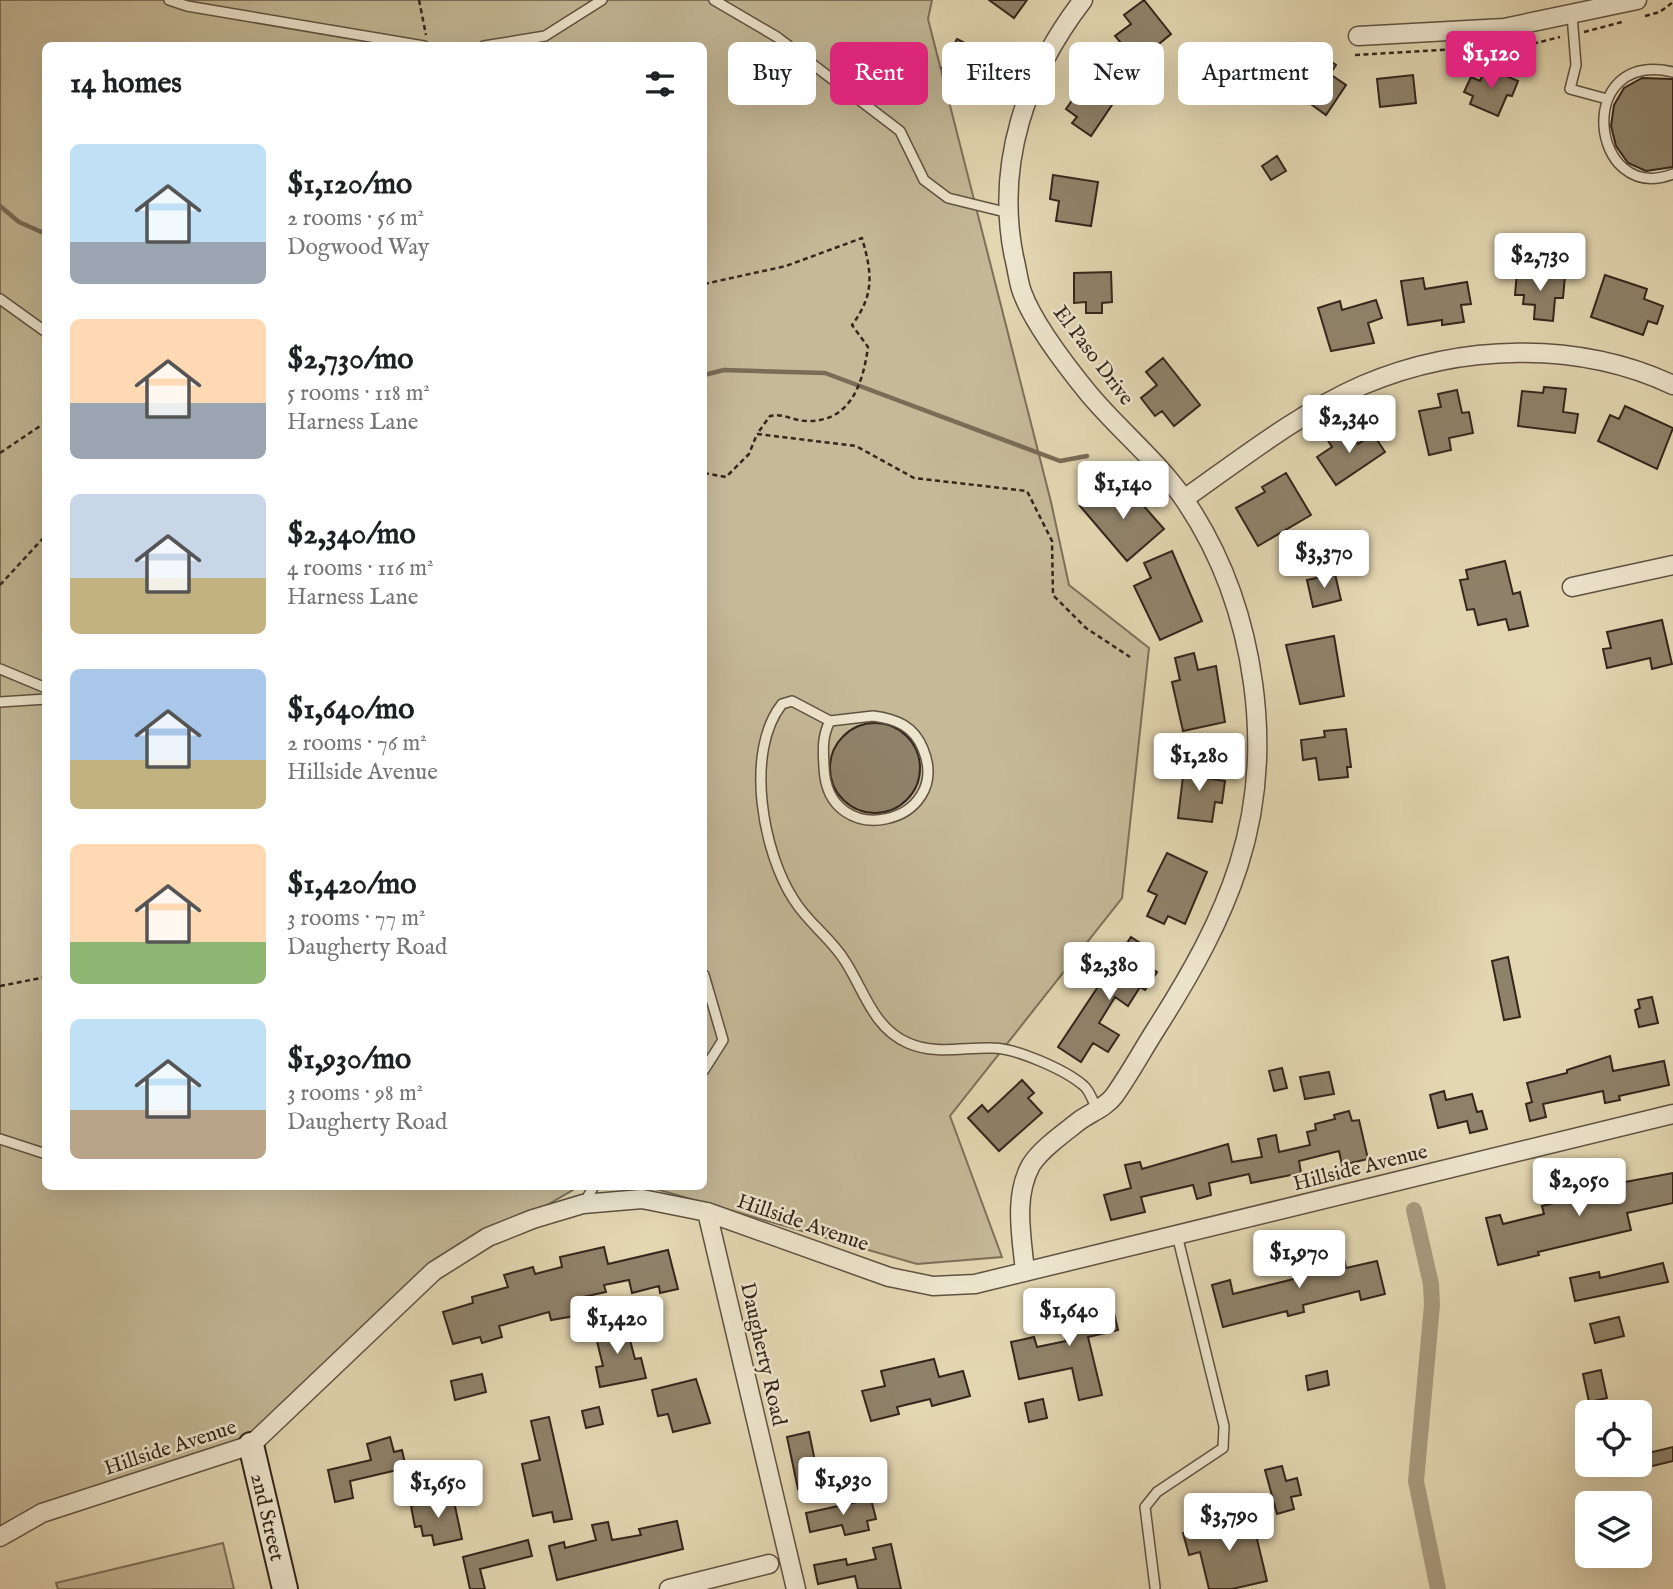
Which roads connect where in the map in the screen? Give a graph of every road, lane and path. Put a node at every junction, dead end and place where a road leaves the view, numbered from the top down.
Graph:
1 (169, 0) edge
2 (419, 0) edge
3 (602, 0) edge
4 (714, 0) edge
5 (1083, 0) edge
6 (1637, 0) edge
7 (1572, 15) junction
8 (1358, 36) dead end
9 (402, 42) edge
10 (425, 42) edge
11 (508, 42) edge
12 (1673, 72) edge
13 (1607, 99) junction
14 (1673, 174) edge
15 (1009, 213) junction
16 (707, 283) edge
17 (0, 299) edge
18 (42, 329) edge
19 (1673, 384) edge
20 (42, 425) edge
21 (757, 434) junction
22 (0, 453) edge
23 (707, 474) edge
24 (1184, 499) junction
25 (42, 539) edge
26 (1673, 565) edge
27 (0, 585) edge
28 (1572, 587) dead end
29 (1130, 657) dead end
30 (0, 669) edge
31 (42, 686) edge
32 (42, 699) edge
33 (0, 702) edge
34 (830, 720) junction
35 (42, 978) edge
36 (707, 985) edge
37 (0, 986) edge
38 (707, 1065) edge
39 (1097, 1109) junction
40 (1673, 1114) edge
41 (0, 1139) edge
42 (42, 1153) edge
43 (592, 1190) edge
44 (583, 1204) junction
45 (707, 1212) junction
46 (1177, 1235) junction
47 (1025, 1272) junction
48 (251, 1445) junction
49 (0, 1537) edge
50 (769, 1564) dead end
51 (1155, 1587) dead end
52 (285, 1589) edge
53 (669, 1589) edge
54 (796, 1589) edge

1 - 9 lane
2 - 10 path
3 - 11 lane
4 - 15 lane
5 - 15 street, El Paso Drive
6 - 7 street
7 - 8 street
7 - 13 lane
12 - 13 lane
13 - 14 lane
15 - 24 street, El Paso Drive
16 - 21 path
17 - 18 lane
19 - 24 street
20 - 22 path
21 - 23 path
21 - 29 path
24 - 39 street, El Paso Drive
25 - 27 path
26 - 28 street
30 - 31 lane
32 - 33 lane
34 - 34 lane
34 - 39 lane
35 - 37 path
36 - 38 lane
39 - 47 street, El Paso Drive
40 - 46 street, Hillside Avenue
41 - 42 lane
43 - 44 lane
44 - 45 street, Hillside Avenue
44 - 48 street, Hillside Avenue
45 - 47 street, Hillside Avenue
45 - 54 street, Daugherty Road
46 - 47 street, Hillside Avenue
46 - 51 lane
48 - 49 street, Hillside Avenue
48 - 52 street, 2nd Street
50 - 53 street

